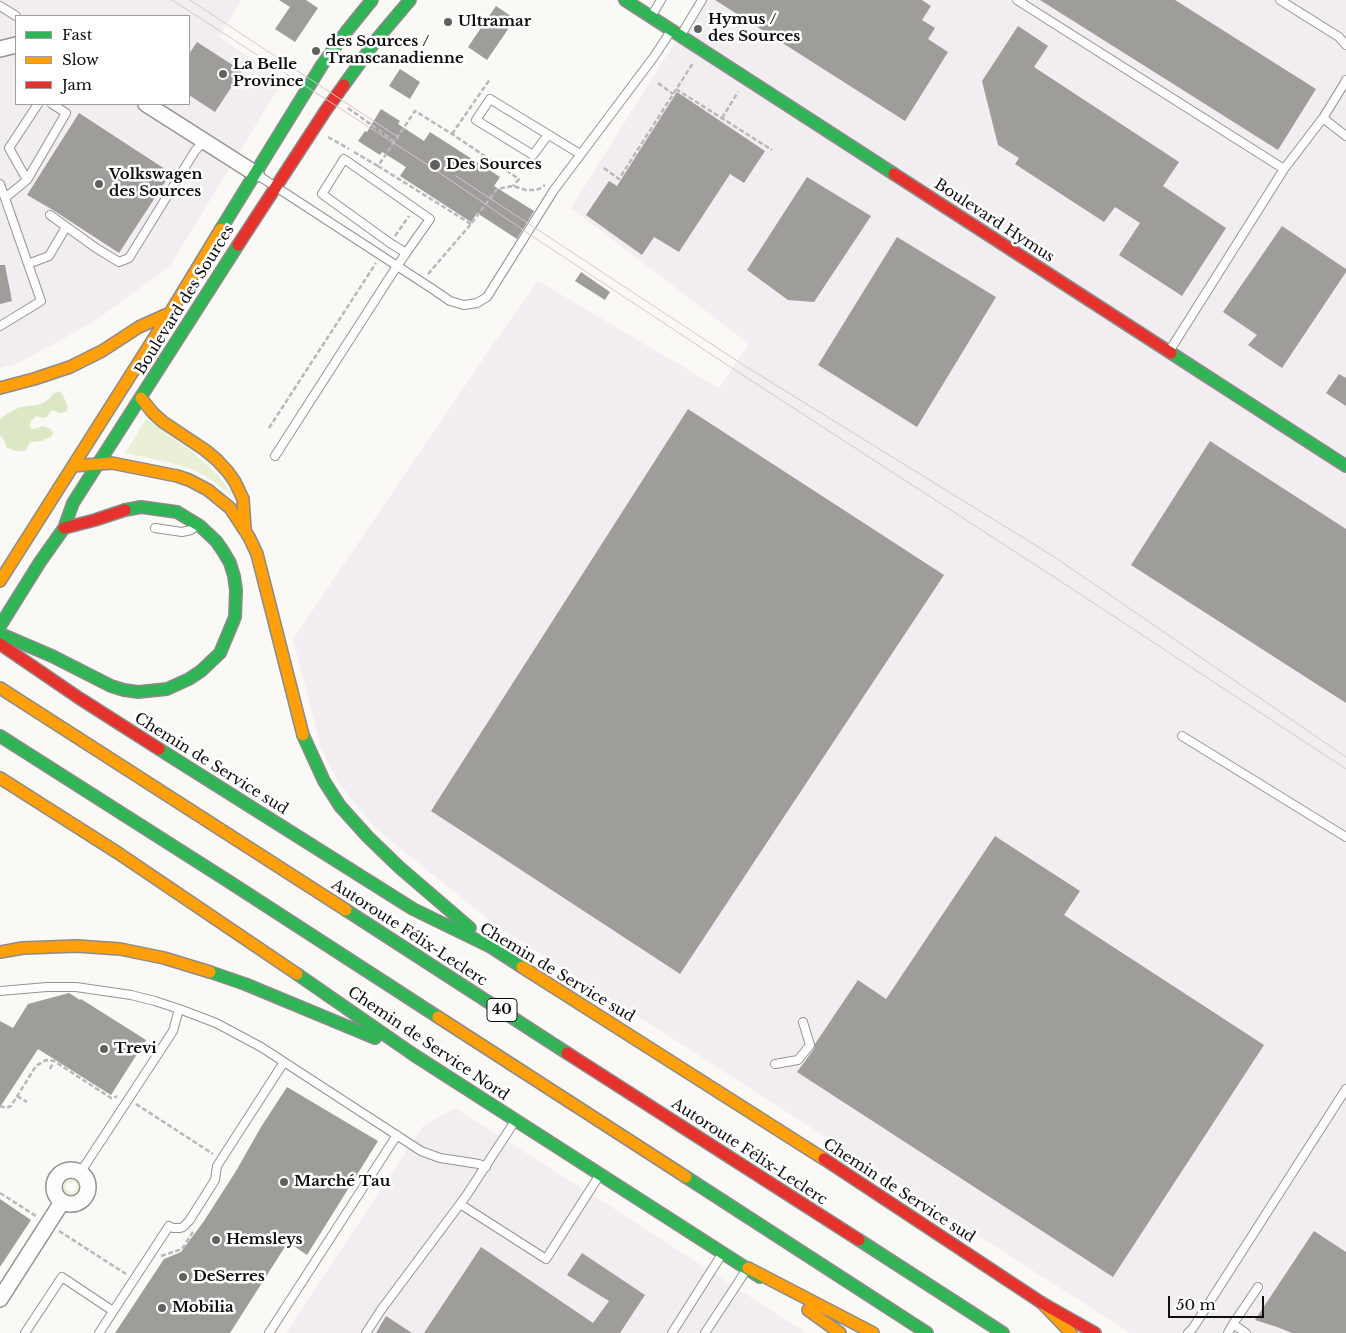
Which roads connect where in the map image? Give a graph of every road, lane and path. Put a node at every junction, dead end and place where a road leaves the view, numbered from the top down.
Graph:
1 (372, 0) edge
2 (410, 0) edge
3 (626, 0) edge
4 (662, 0) edge
5 (702, 0) edge
6 (1017, 0) edge
7 (1280, 0) edge
8 (638, 4) edge
9 (0, 6) edge
10 (15, 15) edge
11 (651, 17) junction
12 (676, 33) junction
13 (15, 45) edge
14 (1346, 45) edge
15 (0, 49) edge
16 (694, 61) dead end
17 (490, 79) dead end
18 (1346, 80) edge
19 (658, 83) dead end
20 (676, 89) junction
21 (739, 91) dead end
22 (673, 94) junction
23 (37, 105) edge
24 (54, 105) edge
25 (148, 105) edge
26 (346, 108) dead end
27 (722, 118) junction
28 (1323, 118) junction
29 (452, 134) junction
30 (548, 135) junction
31 (1346, 136) edge
32 (204, 141) junction
33 (394, 141) junction
34 (772, 150) dead end
35 (580, 154) junction
36 (604, 168) dead end
37 (1284, 169) junction
38 (256, 174) junction
39 (550, 179) dead end
40 (26, 180) junction
41 (0, 184) edge
42 (513, 186) junction
43 (276, 187) junction
44 (423, 194) junction
45 (5, 198) junction
46 (414, 208) junction
47 (50, 216) dead end
48 (471, 224) junction
49 (66, 228) junction
50 (390, 243) junction
51 (406, 253) junction
52 (381, 255) junction
53 (28, 264) junction
54 (397, 266) junction
55 (426, 276) dead end
56 (170, 313) junction
57 (0, 326) edge
58 (1169, 352) junction
59 (0, 388) edge
60 (141, 398) junction
61 (269, 428) dead end
62 (276, 456) dead end
63 (100, 463) junction
64 (73, 466) junction
65 (1346, 466) edge
66 (198, 524) junction
67 (64, 528) junction
68 (155, 528) dead end
69 (244, 528) junction
70 (1, 579) edge
71 (0, 626) edge
72 (0, 634) edge
73 (0, 644) edge
74 (0, 688) edge
75 (0, 736) edge
76 (1182, 736) dead end
77 (0, 778) edge
78 (1346, 837) edge
79 (491, 946) junction
80 (0, 952) edge
81 (0, 990) edge
82 (179, 1008) junction
83 (803, 1022) dead end
84 (414, 1055) junction
85 (54, 1061) junction
86 (284, 1062) junction
87 (775, 1064) dead end
88 (50, 1069) dead end
89 (1346, 1089) edge
90 (120, 1093) dead end
91 (17, 1096) junction
92 (27, 1102) dead end
93 (135, 1104) dead end
94 (0, 1106) edge
95 (515, 1121) junction
96 (397, 1135) junction
97 (215, 1154) dead end
98 (486, 1167) junction
99 (80, 1173) junction
100 (600, 1175) junction
101 (0, 1193) edge
102 (62, 1202) junction
103 (460, 1204) junction
104 (39, 1218) dead end
105 (56, 1229) dead end
106 (723, 1253) junction
107 (748, 1268) junction
108 (126, 1274) dead end
109 (1258, 1287) dead end
110 (1, 1297) edge
111 (1042, 1303) junction
112 (113, 1311) junction
113 (1233, 1324) junction
114 (25, 1333) edge
115 (99, 1333) edge
116 (269, 1333) edge
117 (366, 1333) edge
118 (672, 1333) edge
119 (705, 1333) edge
120 (840, 1333) edge
121 (873, 1333) edge
122 (927, 1333) edge
123 (1002, 1333) edge
124 (1072, 1333) edge
125 (1095, 1333) edge
126 (1188, 1333) edge
127 (1228, 1333) edge
128 (1246, 1333) edge

1 - 38 main road, Boulevard des Sources
2 - 43 main road, Boulevard des Sources
3 - 8 main road, Boulevard Hymus
4 - 11 lane
5 - 12 lane
6 - 37 lane
7 - 14 lane
8 - 11 main road, Boulevard Hymus
9 - 10 lane
11 - 12 main road, Boulevard Hymus
12 - 35 lane
12 - 58 main road, Boulevard Hymus
13 - 15 street
16 - 20 path
17 - 29 path
18 - 28 lane
19 - 22 path
20 - 22 path
20 - 27 path
21 - 27 path
22 - 36 path
23 - 40 lane
24 - 40 lane
25 - 32 street
26 - 33 path
27 - 34 path
28 - 31 lane
28 - 37 lane
29 - 33 path
29 - 42 path
30 - 30 lane
30 - 35 lane
32 - 38 street
32 - 49 lane
33 - 44 path
35 - 54 lane
37 - 58 lane
38 - 43 lane
38 - 56 main road, Boulevard des Sources
39 - 42 path
40 - 45 lane
41 - 45 lane
42 - 48 path
43 - 52 lane
43 - 60 main road, Boulevard des Sources
44 - 46 path
44 - 48 path
45 - 53 lane
46 - 50 path
46 - 50 lane
46 - 51 lane
47 - 49 lane
48 - 55 path
49 - 53 lane
50 - 51 lane
51 - 54 lane
52 - 54 lane
52 - 61 path
53 - 57 lane
54 - 62 lane
56 - 59 main road
56 - 64 main road, Boulevard des Sources
58 - 65 main road, Boulevard Hymus
60 - 63 main road, Boulevard des Sources
60 - 69 main road
63 - 64 main road
63 - 67 main road, Boulevard des Sources
63 - 69 main road
64 - 70 main road, Boulevard des Sources
66 - 67 main road
66 - 68 lane
66 - 72 main road
67 - 71 main road, Boulevard des Sources
69 - 79 main road
73 - 79 main road, Chemin de Service sud
74 - 123 main road, Autoroute Félix-Leclerc / 40
75 - 122 main road
76 - 78 lane
77 - 84 main road, Chemin de Service Nord
79 - 111 main road, Chemin de Service sud
80 - 84 main road
81 - 82 lane
82 - 86 lane
82 - 99 lane
83 - 87 lane
84 - 95 main road, Chemin de Service Nord
85 - 88 path
85 - 90 path
85 - 91 path
86 - 96 lane
86 - 112 lane
89 - 126 lane
91 - 92 path
91 - 94 path
93 - 97 path
95 - 98 lane
95 - 100 main road, Chemin de Service Nord
96 - 98 lane
96 - 116 lane
98 - 103 lane
99 - 102 street
99 - 102 street
100 - 103 lane
100 - 106 main road, Chemin de Service Nord
101 - 104 path
102 - 110 street
103 - 117 lane
105 - 108 path
106 - 107 main road, Chemin de Service Nord
106 - 118 lane
107 - 119 lane
107 - 120 main road, Chemin de Service Nord
107 - 121 main road
109 - 113 lane
111 - 124 main road
111 - 125 main road, Chemin de Service sud
112 - 114 lane
112 - 115 lane
113 - 127 lane
113 - 128 lane

